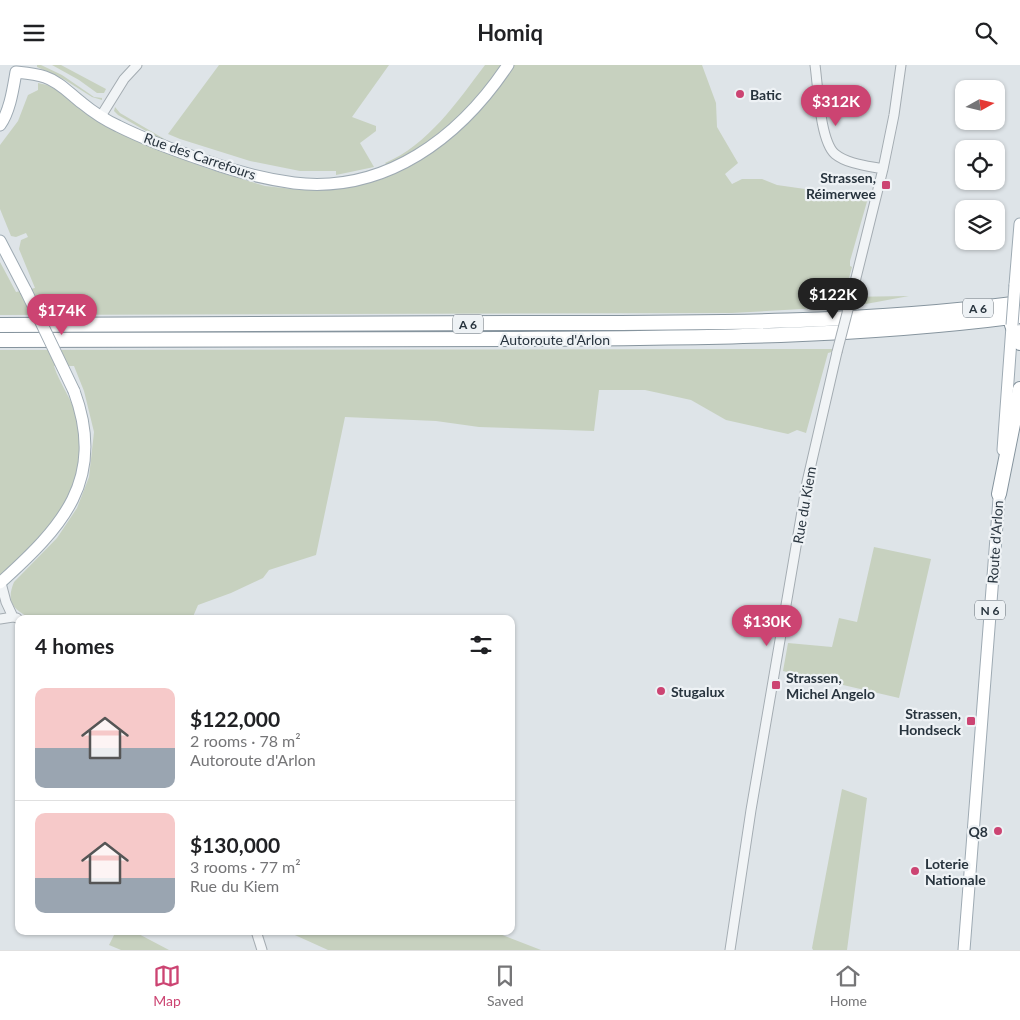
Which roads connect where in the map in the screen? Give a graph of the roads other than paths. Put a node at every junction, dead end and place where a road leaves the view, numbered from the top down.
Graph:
1 (137, 65) edge
2 (508, 65) edge
3 (815, 65) edge
4 (901, 65) edge
5 (15, 69) edge
6 (9, 102) junction
7 (0, 111) edge
8 (101, 116) junction
9 (0, 125) edge
10 (883, 169) junction
11 (1020, 224) edge
12 (1, 243) edge
13 (1020, 303) edge
14 (1017, 322) edge
15 (0, 325) edge
16 (0, 340) edge
17 (1016, 342) edge
18 (1020, 389) edge
19 (999, 494) junction
20 (0, 583) edge
21 (15, 616) edge
22 (15, 618) edge
23 (0, 619) edge
24 (257, 935) edge
25 (262, 950) edge
26 (730, 950) edge
27 (964, 950) edge

1 - 8 street
2 - 8 main road, Rue des Carrefours
3 - 10 street
4 - 10 street, Rue du Kiem
5 - 6 main road
5 - 8 main road, Rue des Carrefours
6 - 7 main road
6 - 9 main road
10 - 26 street, Rue du Kiem, bridge
11 - 14 main road, bridge
12 - 20 main road, bridge
13 - 15 highway, Autoroute d'Arlon / A 6
14 - 16 highway, Autoroute d'Arlon / A 6
14 - 17 highway
17 - 19 main road, Route d'Arlon / N 6
18 - 19 highway
19 - 27 main road, Route d'Arlon / N 6
20 - 21 street
22 - 23 street
24 - 25 street

